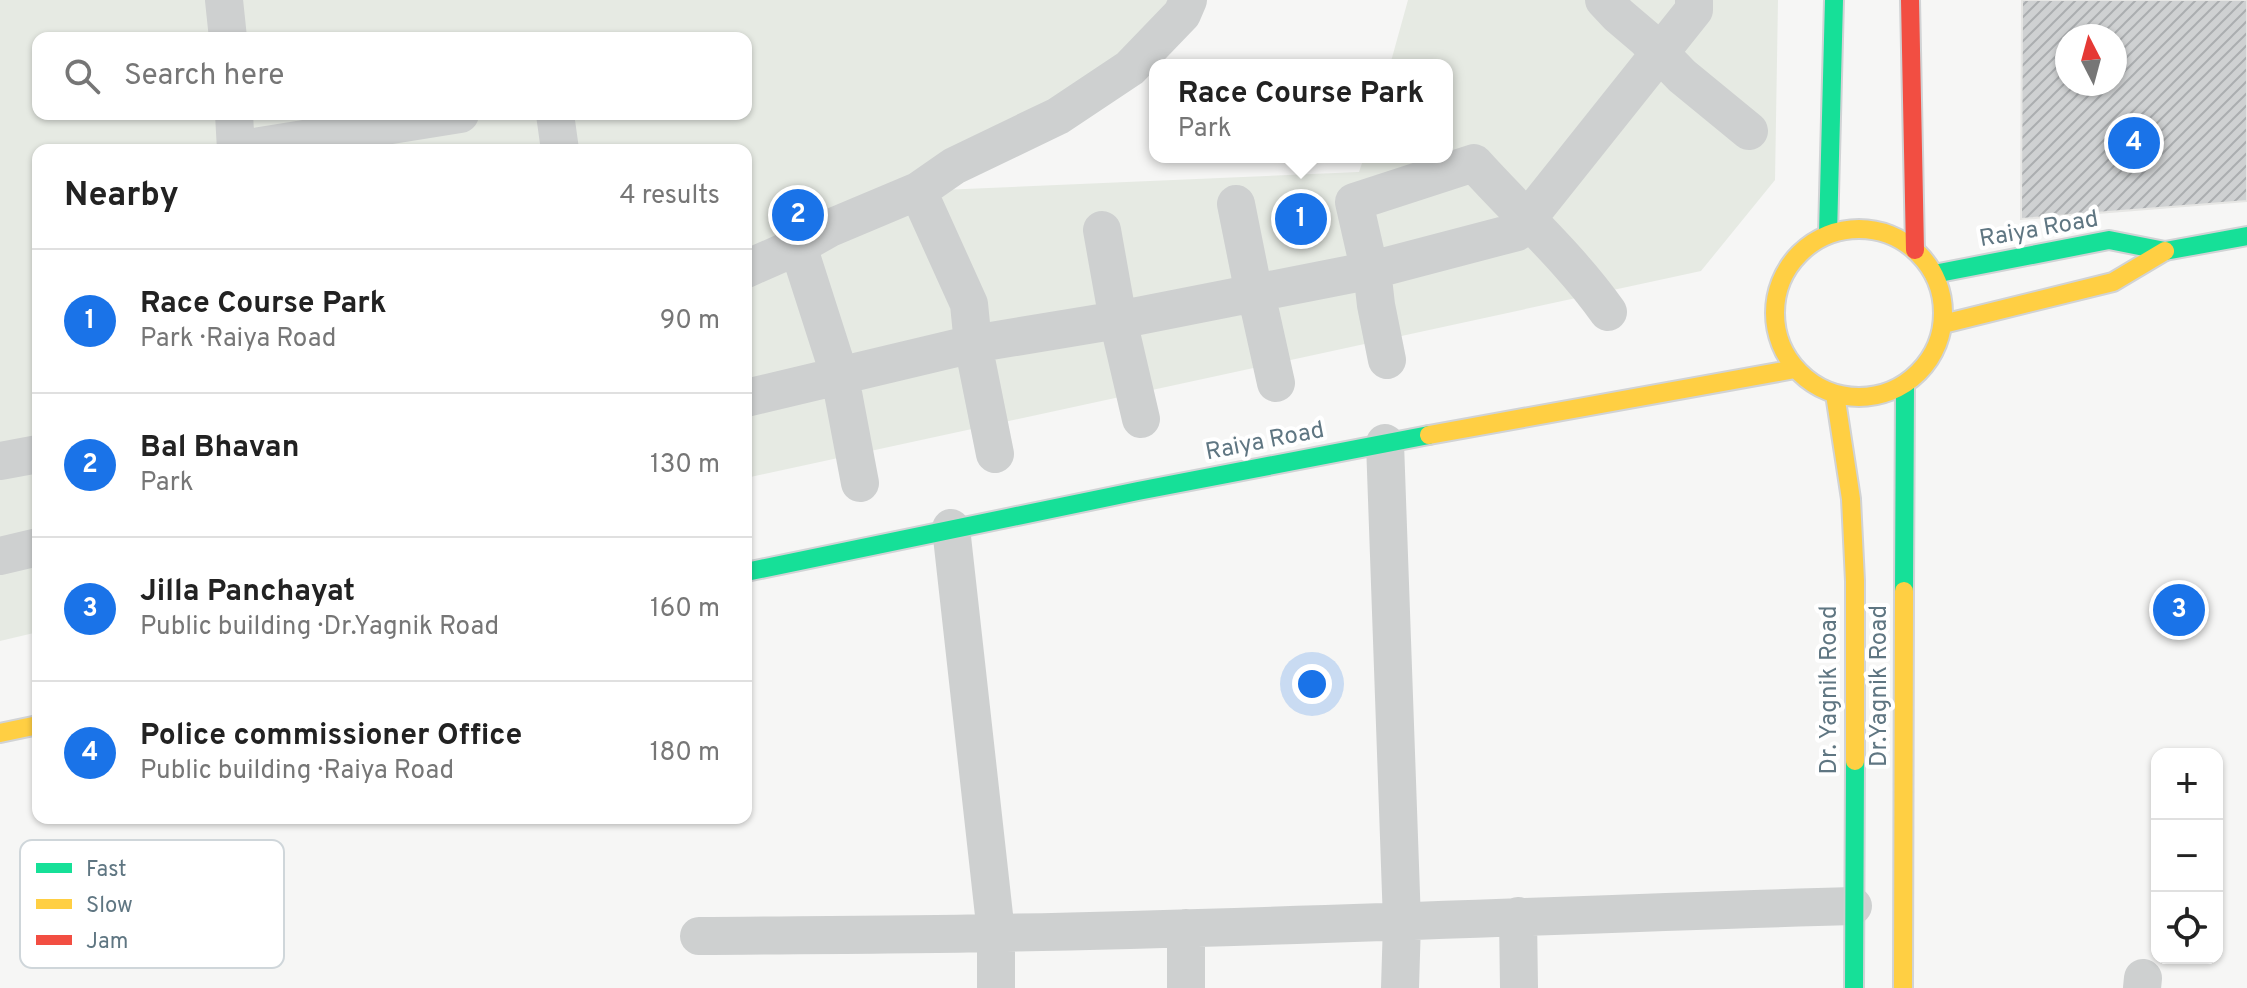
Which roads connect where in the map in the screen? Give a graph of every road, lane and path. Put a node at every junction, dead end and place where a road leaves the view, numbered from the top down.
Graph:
1 (224, 0) edge
2 (1188, 0) edge
3 (1604, 0) edge
4 (1694, 0) edge
5 (1834, 0) edge
6 (1910, 0) edge
7 (227, 32) edge
8 (1660, 53) junction
9 (234, 120) edge
10 (423, 120) edge
11 (556, 120) edge
12 (1749, 131) dead end
13 (236, 144) edge
14 (273, 144) edge
15 (559, 144) edge
16 (918, 191) junction
17 (1236, 204) dead end
18 (1528, 219) junction
19 (1102, 230) dead end
20 (1828, 234) junction
21 (2247, 236) edge
22 (798, 246) junction
23 (1915, 250) junction
24 (2165, 251) junction
25 (752, 266) edge
26 (1372, 270) junction
27 (1934, 274) junction
28 (1254, 294) junction
29 (1608, 312) dead end
30 (1118, 320) junction
31 (1943, 324) junction
32 (973, 344) junction
33 (1387, 360) dead end
34 (1795, 369) junction
35 (840, 377) junction
36 (1276, 383) dead end
37 (1905, 384) junction
38 (1835, 394) junction
39 (752, 397) edge
40 (1141, 419) dead end
41 (1385, 443) junction
42 (995, 454) dead end
43 (32, 455) edge
44 (0, 461) edge
45 (860, 483) dead end
46 (951, 528) junction
47 (32, 548) edge
48 (0, 556) edge
49 (752, 571) edge
50 (32, 726) edge
51 (0, 733) edge
52 (1853, 906) junction
53 (1518, 916) junction
54 (1402, 922) junction
55 (1186, 928) junction
56 (996, 933) junction
57 (699, 936) dead end
58 (996, 988) edge
59 (1186, 988) edge
60 (1400, 988) edge
61 (1519, 988) edge
62 (1854, 988) edge
63 (1903, 988) edge

1 - 7 street
2 - 16 street
3 - 8 street
4 - 8 street
5 - 20 main road
6 - 23 main road
8 - 12 street
8 - 18 street
9 - 13 street
10 - 14 street
11 - 15 street
16 - 22 street
16 - 32 street
17 - 28 street
18 - 26 street
18 - 26 street
18 - 29 street
19 - 30 street
20 - 23 main road
20 - 34 main road
21 - 24 main road, Raiya Road
22 - 25 street
22 - 35 street
23 - 27 main road
24 - 27 main road, Raiya Road
24 - 31 main road
26 - 28 street
26 - 33 street
27 - 31 main road
28 - 30 street
28 - 36 street
30 - 32 street
30 - 40 street
31 - 37 main road
32 - 35 street
32 - 42 street
34 - 38 main road
34 - 41 main road, Raiya Road
35 - 39 street
35 - 45 street
37 - 38 main road
37 - 63 main road, Dr.Yagnik Road
38 - 52 main road, Dr. Yagnik Road
41 - 46 main road, Raiya Road
41 - 54 street
43 - 44 street
46 - 49 main road, Raiya Road
46 - 56 street
47 - 48 street
50 - 51 main road
52 - 53 street
52 - 62 main road, Dr. Yagnik Road
53 - 54 street
53 - 61 street
54 - 55 street
54 - 60 street
55 - 56 street
55 - 59 street
56 - 57 street
56 - 58 street

